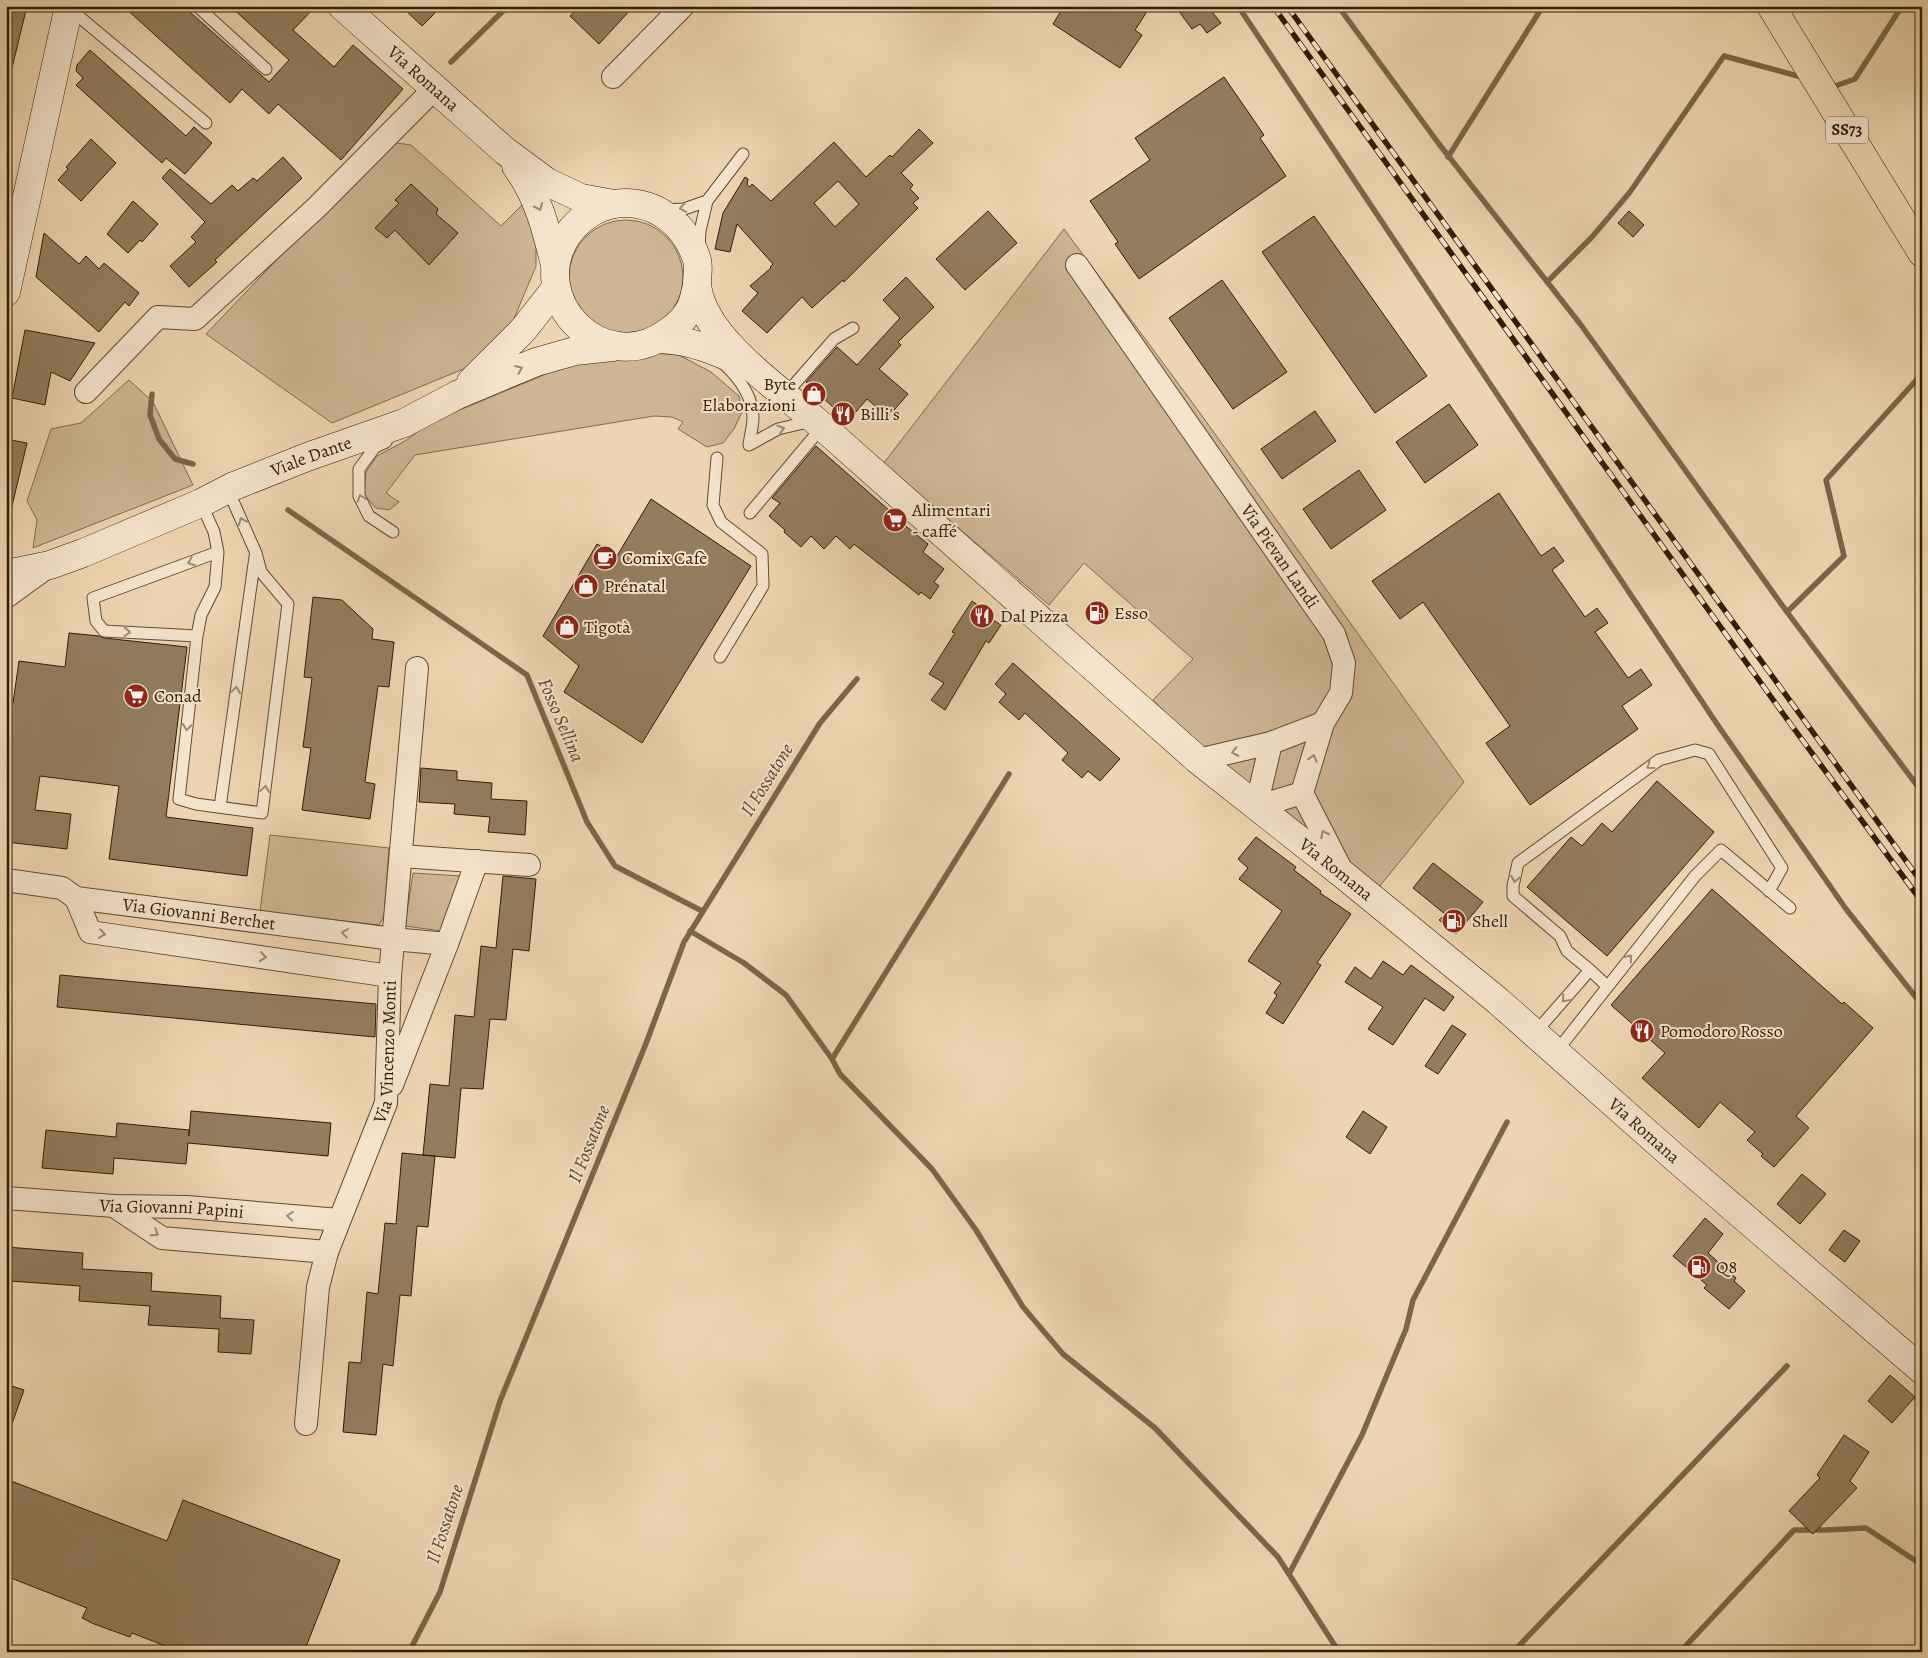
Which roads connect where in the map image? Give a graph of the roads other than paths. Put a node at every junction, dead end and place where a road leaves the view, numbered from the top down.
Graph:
1 (197, 6) edge
2 (682, 6) edge
3 (1771, 6) edge
4 (69, 7) edge
5 (343, 7) edge
6 (266, 69) dead end
7 (613, 76) dead end
8 (435, 88) junction
9 (206, 123) dead end
10 (505, 150) junction
11 (743, 154) dead end
12 (708, 202) junction
13 (614, 204) junction
14 (658, 210) junction
15 (1922, 254) edge
16 (1077, 265) dead end
17 (697, 274) junction
18 (556, 277) junction
19 (6, 292) edge
20 (853, 328) dead end
21 (660, 339) junction
22 (699, 345) junction
23 (616, 346) junction
24 (753, 367) junction
25 (86, 392) dead end
26 (784, 394) junction
27 (458, 395) junction
28 (404, 423) junction
29 (819, 424) junction
30 (716, 458) dead end
31 (228, 490) junction
32 (201, 503) junction
33 (750, 513) dead end
34 (393, 532) dead end
35 (218, 552) junction
36 (256, 553) junction
37 (7, 579) edge
38 (198, 636) junction
39 (720, 657) dead end
40 (416, 668) dead end
41 (1323, 723) junction
42 (1271, 744) junction
43 (1198, 760) junction
44 (1302, 793) junction
45 (220, 807) junction
46 (1256, 807) junction
47 (401, 856) junction
48 (478, 861) junction
49 (529, 865) dead end
50 (1345, 876) junction
51 (6, 880) edge
52 (1770, 891) junction
53 (76, 898) junction
54 (1790, 908) dead end
55 (393, 939) junction
56 (447, 944) junction
57 (1590, 970) junction
58 (390, 976) junction
59 (1607, 986) junction
60 (1535, 1033) junction
61 (1556, 1052) junction
62 (386, 1103) junction
63 (6, 1198) edge
64 (114, 1206) junction
65 (339, 1220) junction
66 (327, 1252) junction
67 (1922, 1370) edge
68 (306, 1424) dead end

1 - 6 lane
2 - 7 street
3 - 15 main road, SS73
4 - 9 lane
4 - 19 main road
5 - 8 main road, Via Romana
8 - 10 main road, Via Romana
8 - 25 street
10 - 13 main road
10 -> 18 main road
11 - 12 lane
12 -> 14 lane
12 - 17 lane
13 - 14 main road
13 - 18 main road
14 - 17 main road
16 - 41 street, Via Pievan Landi
17 - 21 main road
17 - 24 main road
18 - 23 main road
18 - 27 main road
20 - 26 lane
21 - 22 main road
21 - 23 main road
22 - 24 main road
22 -> 29 lane
27 -> 23 main road, Viale Dante
24 - 26 main road, Via Romana
26 - 29 main road, Via Romana
27 - 28 main road, Viale Dante
28 - 31 main road, Viale Dante
34 -> 28 lane
29 - 33 lane
29 - 43 main road, Via Romana
30 - 39 lane
31 - 32 main road, Viale Dante
36 -> 31 lane
32 - 35 lane
32 - 37 main road, Viale Dante
35 - 38 lane
35 -> 38 lane
45 -> 36 lane
45 -> 36 lane
38 -> 45 lane
40 - 47 street, Via Vincenzo Monti
41 - 42 street
44 -> 41 street, Via Pievan Landi
42 -> 43 street
42 - 46 street
43 - 46 main road, Via Romana
44 - 46 street
50 -> 44 street
46 - 50 main road, Via Romana
47 - 48 street
47 - 55 street, Via Vincenzo Monti
48 - 49 street
48 - 56 street
50 - 60 main road, Via Romana
51 - 53 street, Via Giovanni Berchet
52 - 54 lane
52 -> 57 lane
59 -> 52 lane
55 -> 53 street, Via Giovanni Berchet
53 -> 58 street
55 - 56 street, Via Giovanni Berchet
55 - 58 street, Via Vincenzo Monti
56 - 62 street
57 - 59 lane
57 -> 60 lane
58 - 62 street, Via Vincenzo Monti
59 - 61 lane
60 - 61 main road, Via Romana
61 - 67 main road, Via Romana
62 - 65 street, Via Vincenzo Monti
63 - 64 street, Via Giovanni Papini
65 -> 64 street, Via Giovanni Papini
64 -> 66 street
65 - 66 street, Via Vincenzo Monti
66 - 68 street, Via Vincenzo Monti

